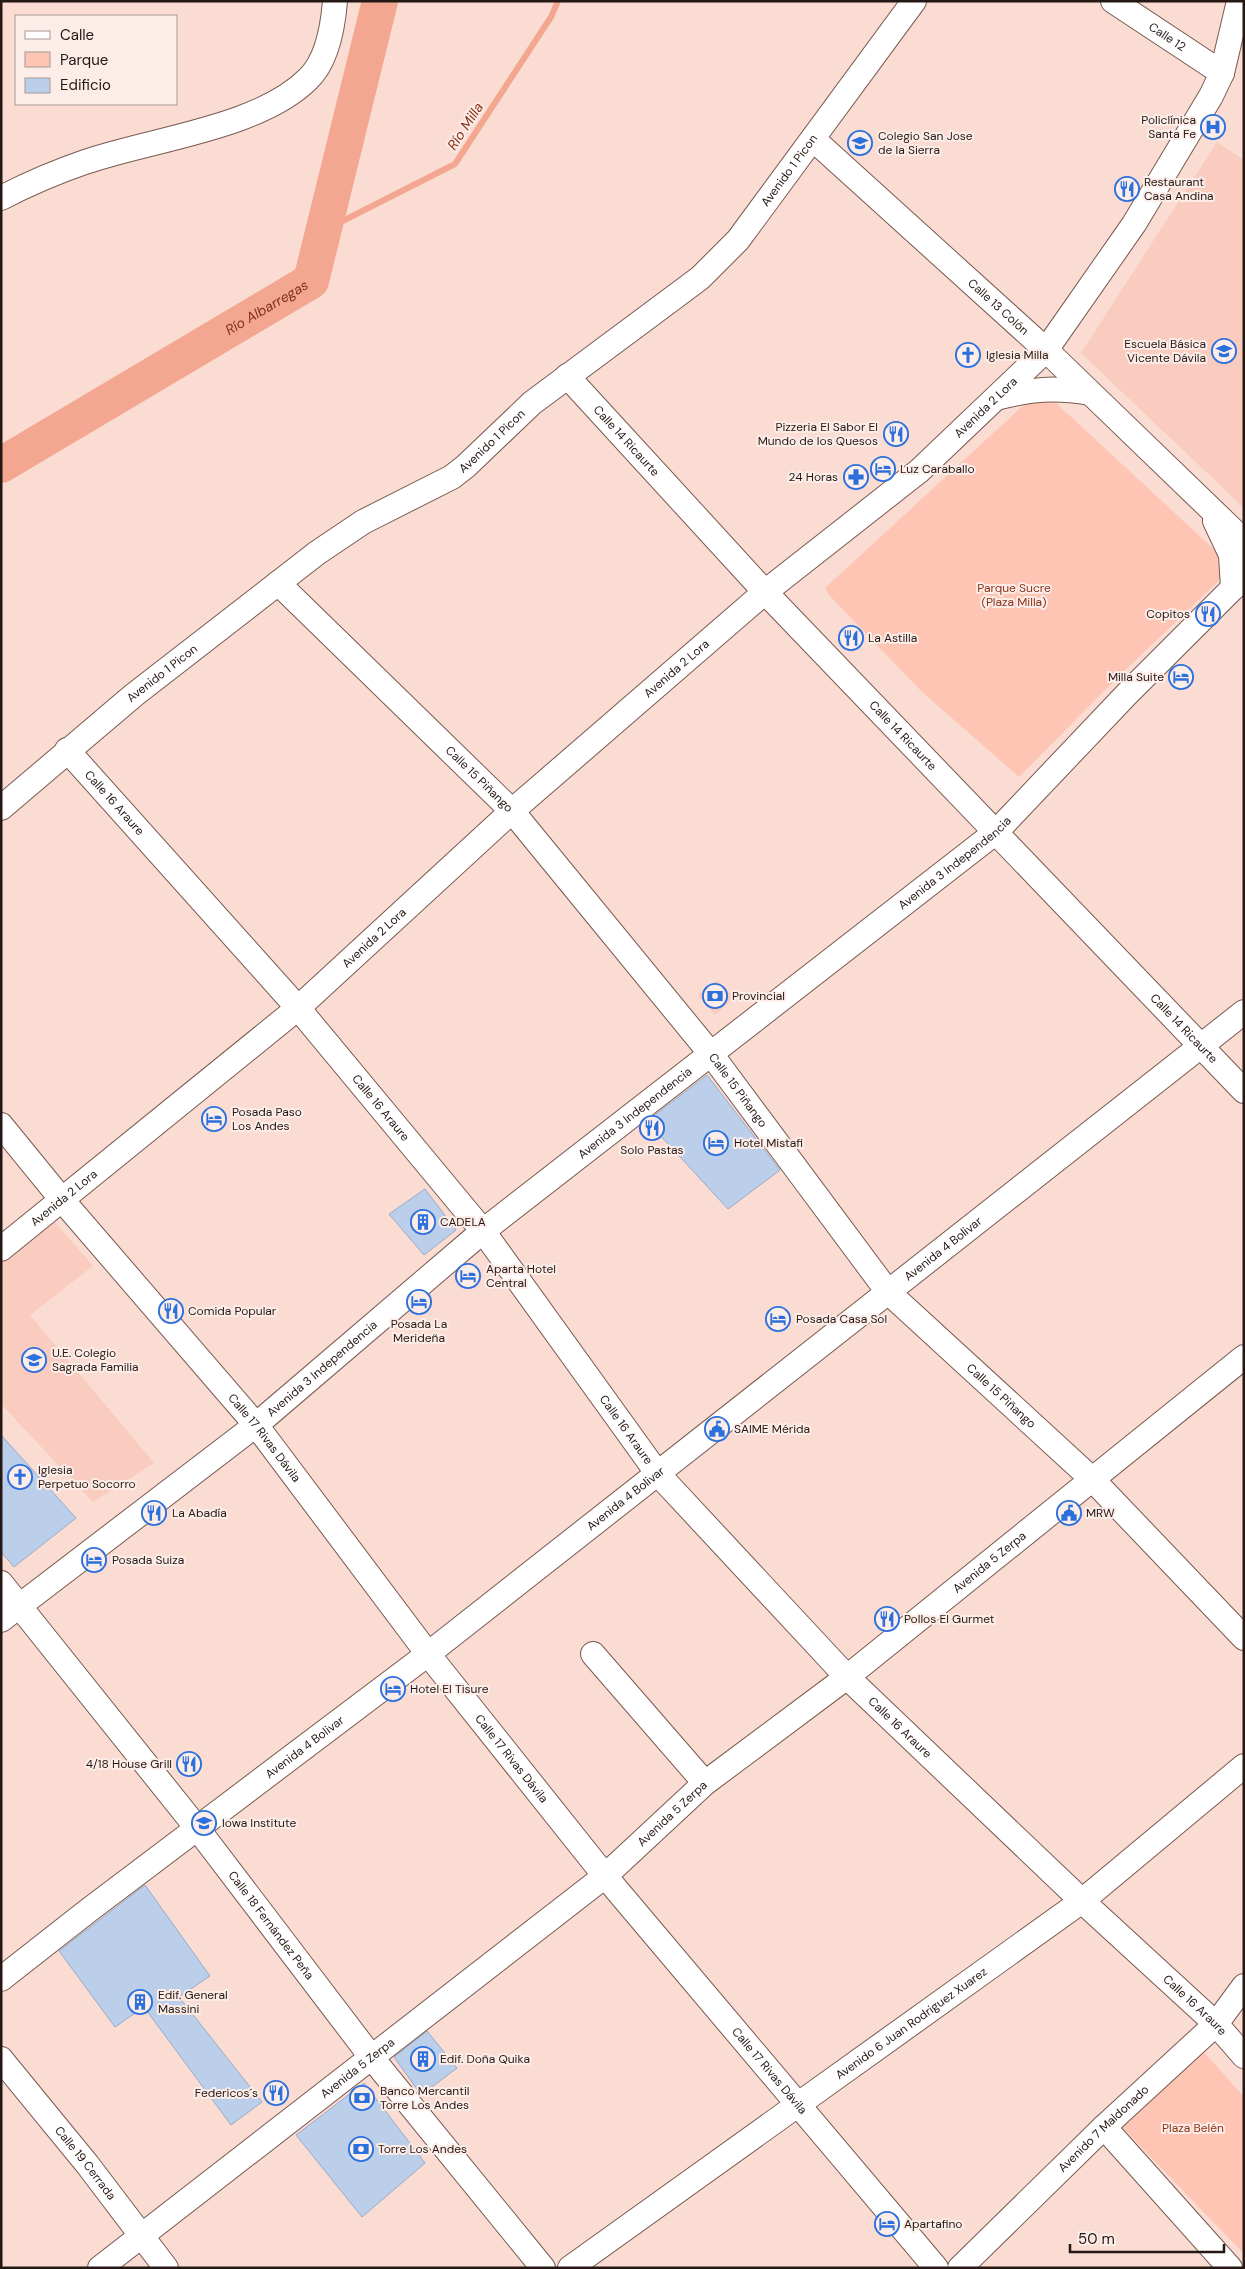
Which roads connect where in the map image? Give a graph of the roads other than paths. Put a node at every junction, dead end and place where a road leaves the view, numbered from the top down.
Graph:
1 (335, 1) edge
2 (914, 1) edge
3 (1113, 1) edge
4 (1239, 1) edge
5 (1222, 73) junction
6 (813, 139) junction
7 (1, 198) edge
8 (1046, 350) junction
9 (567, 376) junction
10 (1090, 393) junction
11 (995, 398) junction
12 (1204, 503) junction
13 (1244, 540) edge
14 (278, 582) junction
15 (1238, 583) edge
16 (766, 592) junction
17 (67, 750) junction
18 (1, 808) edge
19 (512, 811) junction
20 (996, 832) junction
21 (298, 1008) junction
22 (1244, 1012) edge
23 (1202, 1046) junction
24 (711, 1054) junction
25 (1244, 1091) edge
26 (1, 1125) edge
27 (63, 1201) junction
28 (483, 1232) junction
29 (1, 1249) edge
30 (888, 1292) junction
31 (1244, 1357) edge
32 (256, 1425) junction
33 (658, 1474) junction
34 (1093, 1480) junction
35 (1, 1583) edge
36 (11, 1613) edge
37 (1244, 1638) edge
38 (428, 1654) junction
39 (593, 1654) dead end
40 (847, 1677) junction
41 (1244, 1766) edge
42 (705, 1783) junction
43 (197, 1828) junction
44 (605, 1876) junction
45 (1082, 1901) junction
46 (1, 1979) edge
47 (1244, 1986) edge
48 (1216, 2024) junction
49 (1244, 2056) edge
50 (372, 2058) junction
51 (1, 2059) edge
52 (797, 2103) junction
53 (1104, 2127) junction
54 (142, 2235) junction
55 (100, 2268) edge
56 (166, 2268) edge
57 (543, 2268) edge
58 (570, 2268) edge
59 (936, 2268) edge
60 (960, 2268) edge
61 (1230, 2268) edge

1 - 7 street
2 - 6 street, Avenido 1 Picon
3 - 5 street, Calle 12
4 - 5 street, Avenida 2 Lora
5 - 8 street, Avenida 2 Lora
6 - 8 street, Calle 13 Colón
6 - 9 street, Avenido 1 Picon
8 - 10 street, Calle 13 Colón
8 - 11 street, Avenida 2 Lora
9 - 14 street, Avenido 1 Picon
9 - 16 street, Calle 14 Ricaurte
10 - 11 street
10 - 12 street, Calle 13 Colón
11 - 16 street, Avenida 2 Lora
12 - 13 street, Calle 13 Colón
12 - 15 street
14 - 17 street, Avenido 1 Picon
14 - 19 street, Calle 15 Piñango
15 - 20 street, Avenida 3 Independencia
16 - 19 street, Avenida 2 Lora
16 - 20 street, Calle 14 Ricaurte
17 - 18 street, Avenido 1 Picon
17 - 21 street, Calle 16 Araure
19 - 21 street, Avenida 2 Lora
19 - 24 street, Calle 15 Piñango
20 - 23 street, Calle 14 Ricaurte
20 - 24 street, Avenida 3 Independencia
21 - 27 street, Avenida 2 Lora
21 - 28 street, Calle 16 Araure
22 - 23 street, Avenida 4 Bolivar
23 - 25 street, Calle 14 Ricaurte
23 - 30 street, Avenida 4 Bolivar
24 - 28 street, Avenida 3 Independencia
24 - 30 street, Calle 15 Piñango
26 - 27 street, Calle 17 Rivas Dávila
27 - 29 street, Avenida 2 Lora
27 - 32 street, Calle 17 Rivas Dávila
28 - 32 street, Avenida 3 Independencia
28 - 33 street, Calle 16 Araure
30 - 33 street, Avenida 4 Bolivar
30 - 34 street, Calle 15 Piñango
31 - 34 street, Avenida 5 Zerpa
32 - 36 street, Avenida 3 Independencia
32 - 38 street, Calle 17 Rivas Dávila
33 - 38 street, Avenida 4 Bolivar
33 - 40 street, Calle 16 Araure
34 - 37 street, Calle 15 Piñango
34 - 40 street, Avenida 5 Zerpa
35 - 36 street, Calle 18 Fernández Peña
36 - 43 street, Calle 18 Fernández Peña
38 - 43 street, Avenida 4 Bolivar
38 - 44 street, Calle 17 Rivas Dávila
39 - 42 street
40 - 42 street, Avenida 5 Zerpa
40 - 45 street, Calle 16 Araure
41 - 45 street, Avenido 6 Juan Rodriguez Xuarez
42 - 44 street, Avenida 5 Zerpa
43 - 46 street, Avenida 4 Bolivar
43 - 50 street, Calle 18 Fernández Peña
44 - 50 street, Avenida 5 Zerpa
44 - 52 street, Calle 17 Rivas Dávila
45 - 48 street, Calle 16 Araure
45 - 52 street, Avenido 6 Juan Rodriguez Xuarez
47 - 48 street, Avenido 7 Maldonado
48 - 49 street, Calle 16 Araure
48 - 53 street, Avenido 7 Maldonado
50 - 54 street, Avenida 5 Zerpa
50 - 57 street, Calle 18 Fernández Peña
51 - 54 street, Calle 19 Cerrada
52 - 58 street, Avenido 6 Juan Rodriguez Xuarez
52 - 59 street, Calle 17 Rivas Dávila
53 - 60 street, Avenido 7 Maldonado
53 - 61 street
54 - 55 street, Avenida 5 Zerpa
54 - 56 street, Calle 19 Cerrada

